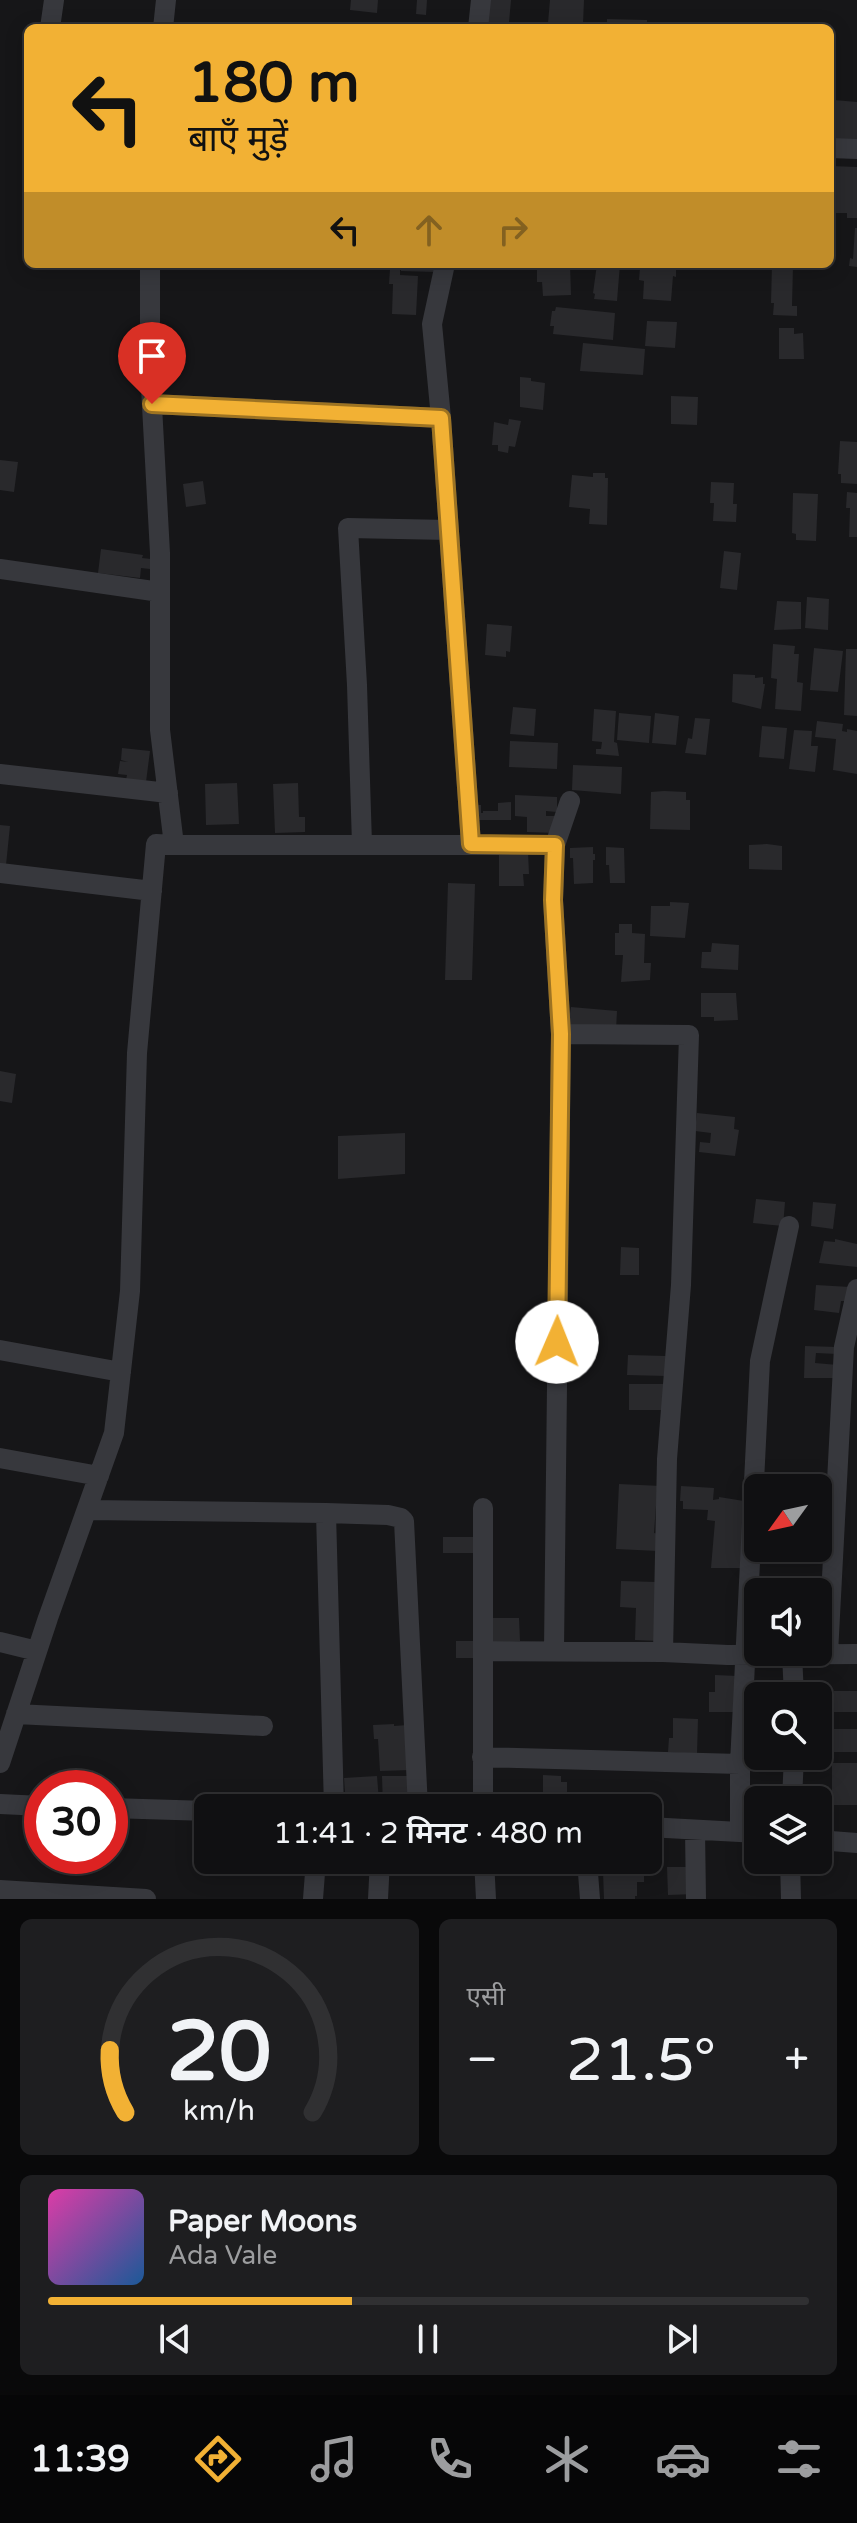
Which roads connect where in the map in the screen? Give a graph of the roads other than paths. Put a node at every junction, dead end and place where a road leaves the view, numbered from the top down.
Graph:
1 (54, 0) edge
2 (166, 0) edge
3 (481, 0) edge
4 (51, 24) edge
5 (163, 24) edge
6 (478, 24) edge
7 (834, 148) edge
8 (857, 149) edge
9 (150, 268) edge
10 (444, 268) edge
11 (152, 404) junction
12 (441, 418) junction
13 (449, 530) junction
14 (0, 569) edge
15 (160, 592) junction
16 (0, 774) edge
17 (168, 793) junction
18 (570, 801) dead end
19 (362, 844) junction
20 (471, 844) junction
21 (174, 845) junction
22 (555, 845) junction
23 (0, 873) edge
24 (152, 891) junction
25 (561, 1034) junction
26 (789, 1226) dead end
27 (857, 1289) edge
28 (0, 1350) edge
29 (121, 1372) junction
30 (0, 1458) edge
31 (99, 1476) junction
32 (483, 1508) dead end
33 (87, 1510) junction
34 (326, 1513) junction
35 (749, 1578) edge
36 (832, 1578) edge
37 (0, 1642) edge
38 (554, 1650) junction
39 (37, 1651) junction
40 (483, 1651) junction
41 (663, 1652) junction
42 (832, 1654) edge
43 (857, 1654) edge
44 (744, 1655) edge
45 (744, 1666) edge
46 (16, 1714) junction
47 (263, 1726) dead end
48 (482, 1757) junction
49 (0, 1763) edge
50 (740, 1764) junction
51 (334, 1794) edge
52 (417, 1794) edge
53 (483, 1794) edge
54 (744, 1794) edge
55 (0, 1804) edge
56 (24, 1805) edge
57 (128, 1809) edge
58 (194, 1811) edge
59 (662, 1828) edge
60 (695, 1830) junction
61 (744, 1832) edge
62 (832, 1841) edge
63 (857, 1843) edge
64 (315, 1874) edge
65 (379, 1874) edge
66 (485, 1874) edge
67 (588, 1874) edge
68 (790, 1874) edge
69 (0, 1890) edge
70 (146, 1899) edge
71 (313, 1899) edge
72 (378, 1899) edge
73 (486, 1899) edge
74 (590, 1899) edge
75 (696, 1899) edge
76 (791, 1899) edge

1 - 4 street
2 - 5 street
3 - 6 street
7 - 8 street
9 - 11 street
10 - 12 street
11 - 12 street
11 - 15 street
12 - 13 street
13 - 19 street
13 - 20 street
14 - 15 street
15 - 17 street
16 - 17 street
17 - 21 street
18 - 22 street
19 - 20 street
19 - 21 street
20 - 22 street
21 - 24 street
22 - 25 street
23 - 24 street
24 - 29 street
25 - 38 street
25 - 41 street
26 - 35 street
27 - 36 street
28 - 29 street
29 - 31 street
30 - 31 street
31 - 33 street
32 - 40 street
33 - 34 street
33 - 39 street
34 - 51 street
34 - 52 street
37 - 39 street
38 - 40 street
38 - 41 street
39 - 46 street
40 - 48 street
41 - 44 street
42 - 43 street
45 - 50 street
46 - 47 street
46 - 49 street
48 - 50 street
48 - 53 street
50 - 54 street
55 - 56 street
57 - 58 street
59 - 60 street
60 - 61 street
60 - 75 street
62 - 63 street
64 - 71 street
65 - 72 street
66 - 73 street
67 - 74 street
68 - 76 street
69 - 70 street

